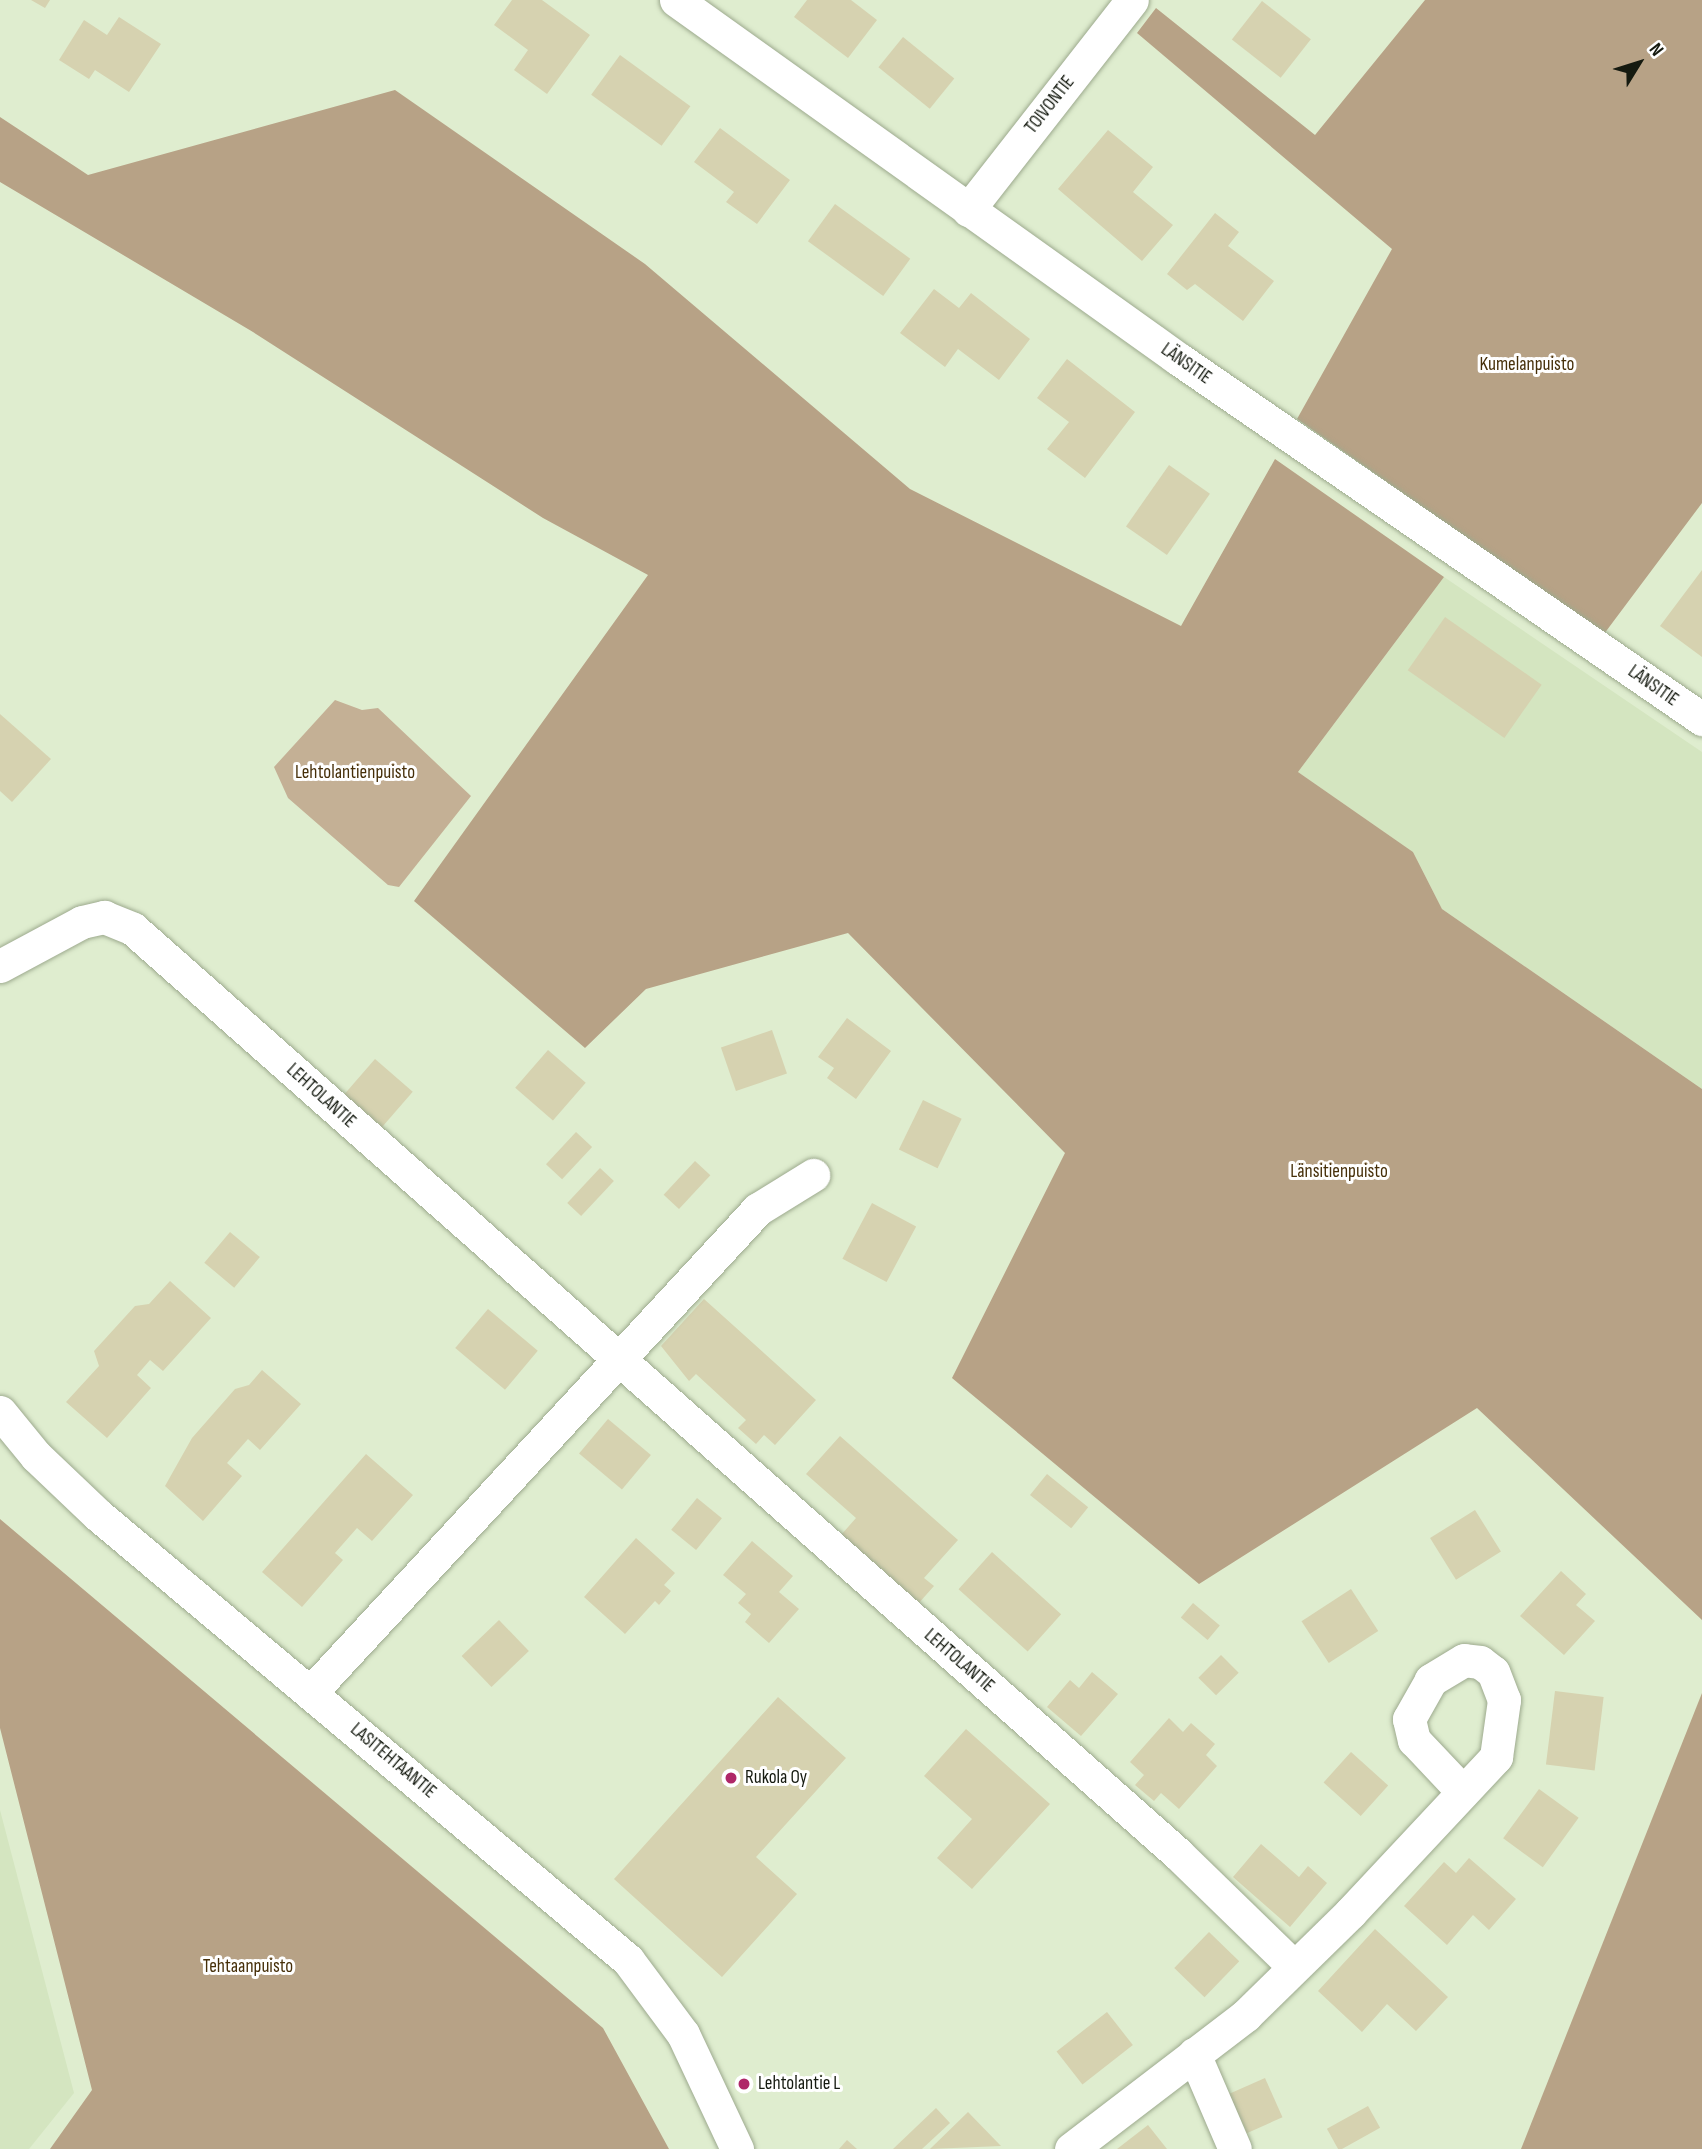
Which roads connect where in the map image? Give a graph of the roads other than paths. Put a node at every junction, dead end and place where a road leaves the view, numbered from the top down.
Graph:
1 (676, 0) edge
2 (1132, 0) edge
3 (968, 210) junction
4 (1702, 719) edge
5 (0, 966) edge
6 (813, 1175) dead end
7 (619, 1362) junction
8 (0, 1412) edge
9 (311, 1692) junction
10 (1463, 1792) dead end
11 (1293, 1966) junction
12 (1194, 2054) junction
13 (737, 2149) edge
14 (1071, 2149) edge
15 (1235, 2149) edge

1 - 3 street, LÄNSITIE
2 - 3 street, TOIVONTIE
3 - 4 street, LÄNSITIE
5 - 7 street, LEHTOLANTIE
6 - 7 street
7 - 9 street
7 - 11 street, LEHTOLANTIE
8 - 9 street, LASITEHTAANTIE
9 - 13 street, LASITEHTAANTIE
10 - 11 street
11 - 12 street
12 - 14 street
12 - 15 street

